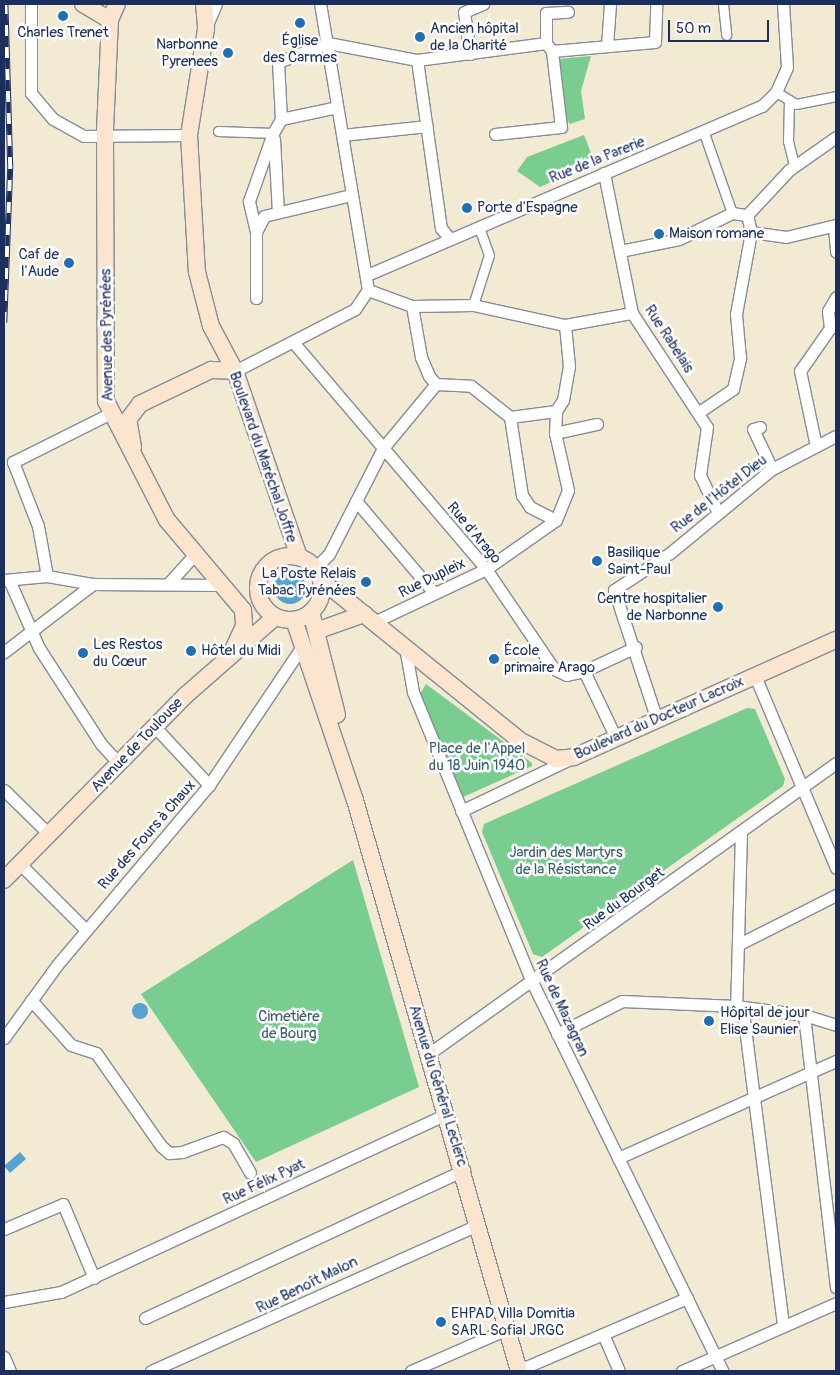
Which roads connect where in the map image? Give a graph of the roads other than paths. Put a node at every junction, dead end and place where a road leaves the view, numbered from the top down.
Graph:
1 (32, 4) edge
2 (84, 4) edge
3 (117, 4) edge
4 (204, 4) edge
5 (216, 4) edge
6 (320, 4) edge
7 (483, 4) edge
8 (610, 4) edge
9 (656, 4) edge
10 (723, 4) edge
11 (783, 4) edge
12 (462, 8) edge
13 (568, 12) dead end
14 (110, 20) junction
15 (206, 29) junction
16 (726, 35) dead end
17 (328, 43) junction
18 (607, 46) junction
19 (549, 47) junction
20 (470, 54) junction
21 (417, 60) junction
22 (776, 92) junction
23 (836, 96) edge
24 (789, 100) junction
25 (337, 107) junction
26 (281, 119) junction
27 (427, 126) junction
28 (218, 131) dead end
29 (273, 133) junction
30 (704, 133) junction
31 (495, 134) dead end
32 (189, 135) junction
33 (343, 135) junction
34 (106, 136) junction
35 (836, 137) edge
36 (794, 165) junction
37 (604, 173) junction
38 (351, 195) junction
39 (278, 212) junction
40 (732, 213) junction
41 (747, 215) junction
42 (835, 226) edge
43 (480, 228) junction
44 (256, 232) junction
45 (751, 232) junction
46 (450, 239) junction
47 (620, 251) junction
48 (836, 252) edge
49 (367, 275) junction
50 (368, 290) junction
51 (836, 297) edge
52 (256, 298) dead end
53 (473, 305) junction
54 (412, 306) junction
55 (632, 313) junction
56 (565, 324) junction
57 (293, 342) junction
58 (235, 372) junction
59 (436, 384) junction
60 (556, 411) junction
61 (699, 412) junction
62 (109, 414) junction
63 (510, 418) junction
64 (597, 424) dead end
65 (760, 427) dead end
66 (555, 433) junction
67 (836, 436) edge
68 (816, 446) junction
69 (383, 448) junction
70 (136, 460) junction
71 (772, 469) junction
72 (356, 501) junction
73 (718, 514) junction
74 (556, 520) junction
75 (193, 556) junction
76 (300, 557) junction
77 (315, 568) junction
78 (486, 569) junction
79 (47, 576) junction
80 (7, 581) edge
81 (93, 584) junction
82 (168, 584) junction
83 (322, 586) junction
84 (225, 588) junction
85 (434, 593) junction
86 (261, 604) junction
87 (311, 612) junction
88 (275, 617) junction
89 (369, 618) junction
90 (294, 620) junction
91 (319, 630) junction
92 (34, 632) junction
93 (836, 640) edge
94 (303, 645) junction
95 (405, 647) junction
96 (636, 647) junction
97 (4, 652) edge
98 (232, 652) junction
99 (584, 671) junction
100 (755, 676) junction
101 (657, 720) junction
102 (154, 726) junction
103 (616, 738) junction
104 (574, 757) junction
105 (119, 763) junction
106 (836, 763) edge
107 (208, 786) junction
108 (802, 788) junction
109 (4, 790) edge
110 (355, 800) junction
111 (461, 811) junction
112 (742, 832) junction
113 (49, 834) junction
114 (20, 864) junction
115 (836, 868) edge
116 (4, 880) edge
117 (836, 895) edge
118 (86, 930) junction
119 (739, 944) junction
120 (532, 984) junction
121 (30, 1000) junction
122 (736, 1006) junction
123 (804, 1015) junction
124 (836, 1025) edge
125 (557, 1034) junction
126 (4, 1038) edge
127 (427, 1055) junction
128 (836, 1061) edge
129 (810, 1074) junction
130 (755, 1098) junction
131 (446, 1114) junction
132 (618, 1158) junction
133 (464, 1170) junction
134 (250, 1172) tunnel mouth
135 (476, 1225) junction
136 (4, 1229) edge
137 (94, 1278) junction
138 (836, 1287) edge
139 (687, 1298) junction
140 (4, 1302) edge
141 (836, 1303) edge
142 (145, 1318) dead end
143 (783, 1326) junction
144 (507, 1329) junction
145 (603, 1334) junction
146 (715, 1356) junction
147 (4, 1357) edge
148 (10, 1371) edge
149 (151, 1371) edge
150 (410, 1371) edge
151 (519, 1371) edge
152 (619, 1371) edge
153 (682, 1371) edge
154 (723, 1371) edge

1 - 34 street
2 - 14 main road
3 - 14 main road, Avenue des Pyrénées
4 - 15 main road, Boulevard du Maréchal Joffre
5 - 15 street
6 - 17 street
7 - 12 street
8 - 18 street
9 - 18 street
10 - 16 street
11 - 22 street
12 - 20 street
13 - 19 street
14 - 34 main road, Avenue des Pyrénées
15 - 32 main road, Boulevard du Maréchal Joffre
17 - 21 street
17 - 25 street
17 - 26 street
18 - 19 street
19 - 20 street
19 - 31 street
20 - 21 street
21 - 27 street
22 - 24 street
22 - 30 street, Rue de la Parerie
23 - 24 street
24 - 36 street
25 - 26 street
25 - 33 street
26 - 29 street
27 - 33 street
27 - 46 street
28 - 29 street
29 - 39 street
29 - 44 street
30 - 37 street, Rue de la Parerie
30 - 40 street
32 - 34 street
32 - 58 main road, Boulevard du Maréchal Joffre
33 - 38 street
34 - 62 main road, Avenue des Pyrénées
35 - 36 street
36 - 41 street
37 - 43 street, Rue de la Parerie
37 - 47 street, Rue Rabelais
38 - 39 street
38 - 49 street
39 - 44 street
40 - 41 street
40 - 47 street
41 - 45 street
42 - 45 street
42 - 48 street
43 - 46 street, Rue de la Parerie
43 - 53 street
44 - 52 street
45 - 61 street
46 - 49 street, Rue de la Parerie
47 - 55 street, Rue Rabelais
49 - 50 street
50 - 54 street
50 - 57 street
51 - 68 street
53 - 54 street
53 - 56 street
54 - 59 street
55 - 56 street
55 - 61 street, Rue Rabelais
56 - 60 street
57 - 58 street
57 - 69 street, Rue d'Arago
58 - 70 main road
58 - 76 main road, Boulevard du Maréchal Joffre
59 - 63 street
59 - 69 street
60 - 63 street
60 - 66 street
61 - 73 street, Rue Rabelais
62 - 70 main road, Avenue des Pyrénées
62 - 79 street
63 - 74 street
64 - 66 street
65 - 71 street
66 - 74 street
67 - 68 street, Rue de l'Hôtel Dieu
68 - 71 street, Rue de l'Hôtel Dieu
69 - 72 street
69 - 78 street, Rue d'Arago
70 - 75 main road, Avenue des Pyrénées
71 - 73 street, Rue de l'Hôtel Dieu
72 - 77 street
72 - 85 street
73 - 96 street, Rue de l'Hôtel Dieu
74 - 78 street, Rue Dupleix
75 - 82 street
75 - 84 main road, Avenue des Pyrénées
76 - 77 main road
76 - 86 main road
77 - 83 main road
78 - 85 street, Rue Dupleix
78 - 99 street, Rue d'Arago
79 - 80 street
79 - 81 street
80 - 92 street
81 - 82 street
81 - 92 street
82 - 84 street
83 - 87 main road
83 - 89 main road, Boulevard du Docteur Lacroix
84 - 86 main road
84 - 98 main road, Avenue des Pyrénées
85 - 89 street, Rue Dupleix
86 - 88 main road
87 - 90 main road
87 - 91 main road, Avenue du Général Leclerc
88 - 90 main road
88 - 98 main road, Avenue de Toulouse
89 - 91 main road
89 - 95 main road, Boulevard du Docteur Lacroix
90 - 94 main road, Avenue du Général Leclerc
91 - 110 main road, Avenue du Général Leclerc
92 - 97 street
92 - 105 street
93 - 100 main road, Boulevard du Docteur Lacroix
94 - 107 street, Rue des Fours à Chaux
94 - 110 main road, Avenue du Général Leclerc
95 - 104 main road, Boulevard du Docteur Lacroix
95 - 111 street, Rue de Mazagran
96 - 99 street
96 - 101 street, Rue de l'Hôtel Dieu
98 - 102 main road, Avenue de Toulouse
99 - 103 street
100 - 101 main road, Boulevard du Docteur Lacroix
100 - 108 street
101 - 103 main road, Boulevard du Docteur Lacroix
102 - 105 main road, Avenue de Toulouse
102 - 107 street
103 - 104 main road, Boulevard du Docteur Lacroix
104 - 111 street
105 - 113 main road, Avenue de Toulouse
106 - 108 street, Rue du Bourget
107 - 118 street, Rue des Fours à Chaux
108 - 112 street, Rue du Bourget
108 - 115 street
109 - 113 street
110 - 127 main road, Avenue du Général Leclerc
111 - 120 street, Rue de Mazagran
112 - 119 street
112 - 120 street, Rue du Bourget
113 - 114 main road, Avenue de Toulouse
114 - 116 main road, Avenue de Toulouse
114 - 118 street
117 - 119 street
118 - 121 street, Rue des Fours à Chaux
119 - 122 street
120 - 125 street, Rue de Mazagran
120 - 127 street, Rue du Bourget
121 - 126 street, Rue des Fours à Chaux
121 - 134 street
122 - 123 street
122 - 125 street
122 - 130 street
123 - 124 street
123 - 129 street
125 - 132 street, Rue de Mazagran
127 - 131 main road, Avenue du Général Leclerc
128 - 129 street
129 - 130 street
129 - 138 street
130 - 132 street
130 - 143 street
131 - 133 main road, Avenue du Général Leclerc
131 - 137 street, Rue Félix Pyat
132 - 139 street, Rue de Mazagran
133 - 135 main road, Avenue du Général Leclerc
133 - 142 street
135 - 144 main road, Avenue du Général Leclerc
135 - 149 street, Rue Benoît Malon
136 - 137 street
137 - 140 street, Rue Félix Pyat
139 - 145 street
139 - 146 street, Rue de Mazagran
141 - 143 street
143 - 146 street
144 - 150 street
144 - 151 main road, Avenue du Général Leclerc
145 - 151 street
145 - 152 street
146 - 153 street
146 - 154 street, Rue de Mazagran
147 - 148 street

